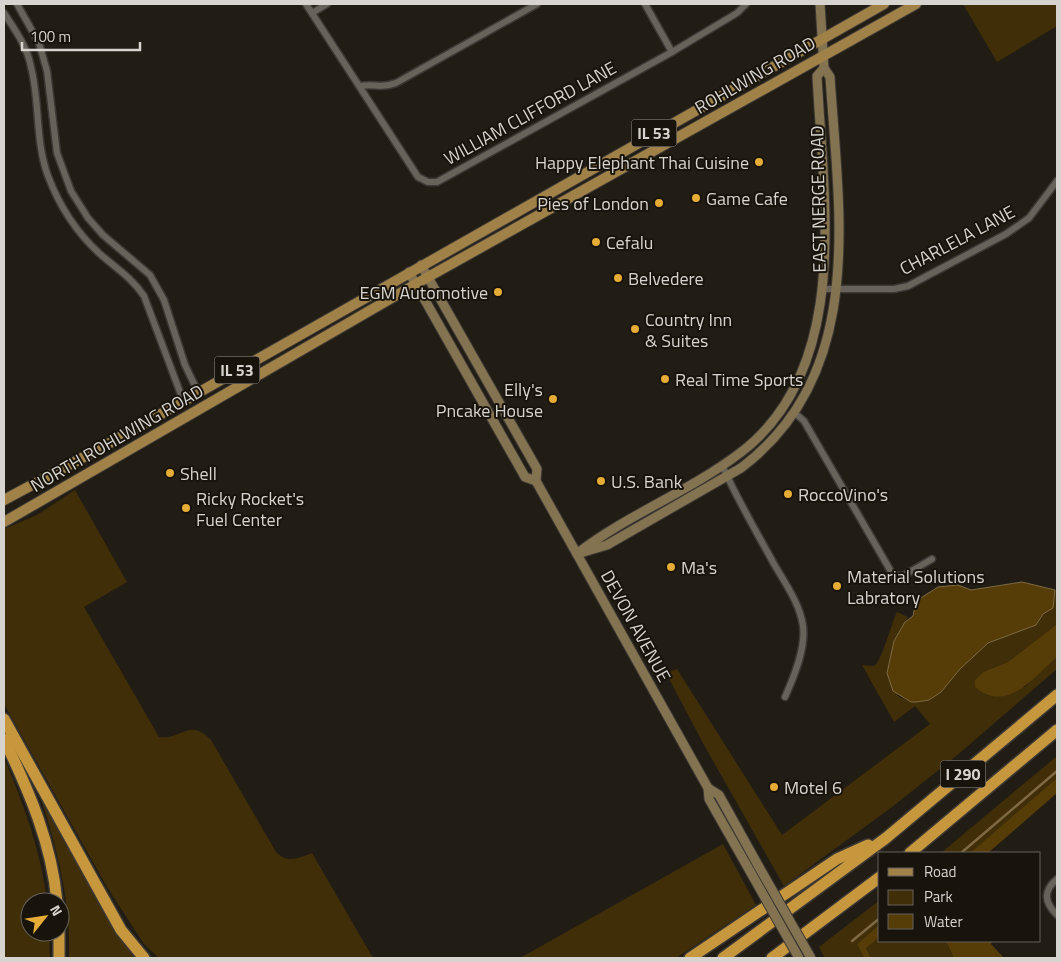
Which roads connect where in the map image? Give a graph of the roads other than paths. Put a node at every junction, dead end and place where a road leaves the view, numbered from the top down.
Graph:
1 (17, 4) edge
2 (306, 4) edge
3 (327, 4) edge
4 (537, 4) edge
5 (645, 4) edge
6 (746, 4) edge
7 (820, 4) edge
8 (884, 4) edge
9 (916, 4) edge
10 (4, 13) edge
11 (312, 13) junction
12 (822, 39) junction
13 (672, 52) junction
14 (823, 54) junction
15 (824, 68) junction
16 (360, 86) junction
17 (1057, 181) edge
18 (421, 265) junction
19 (409, 272) junction
20 (428, 277) junction
21 (416, 284) junction
22 (823, 289) junction
23 (836, 289) junction
24 (198, 392) junction
25 (187, 403) junction
26 (208, 406) junction
27 (795, 412) junction
28 (125, 453) junction
29 (722, 465) junction
30 (727, 477) junction
31 (536, 481) junction
32 (4, 500) edge
33 (4, 522) edge
34 (577, 554) junction
35 (932, 559) dead end
36 (1057, 695) edge
37 (785, 697) dead end
38 (4, 719) edge
39 (1057, 730) edge
40 (4, 739) edge
41 (708, 788) junction
42 (886, 838) junction
43 (911, 852) edge
44 (878, 878) edge
45 (1057, 879) edge
46 (56, 892) edge
47 (1057, 915) edge
48 (59, 942) edge
49 (59, 958) edge
50 (144, 958) edge
51 (690, 958) edge
52 (723, 958) edge
53 (772, 958) edge
54 (799, 958) edge
55 (811, 958) edge

1 - 24 street
2 - 11 street, WILLIAM CLIFFORD LANE
3 - 11 street
4 - 16 street
5 - 13 street
6 - 13 street, WILLIAM CLIFFORD LANE
7 - 12 main road, EAST NERGE ROAD
8 - 12 main road, ROHLWING ROAD / IL 53
9 - 14 main road, ROHLWING ROAD / IL 53
10 - 25 street
11 - 16 street, WILLIAM CLIFFORD LANE
12 - 14 main road, EAST NERGE ROAD
12 - 18 main road, ROHLWING ROAD / IL 53
13 - 16 street, WILLIAM CLIFFORD LANE
14 - 15 main road, EAST NERGE ROAD
14 - 20 main road, ROHLWING ROAD / IL 53
15 - 22 main road, EAST NERGE ROAD
15 - 23 main road, EAST NERGE ROAD
17 - 23 street, CHARLELA LANE
18 - 19 main road, NORTH ROHLWING ROAD / IL 53
18 - 20 main road, DEVON AVENUE
19 - 21 main road, DEVON AVENUE
19 - 24 main road, NORTH ROHLWING ROAD / IL 53
20 - 21 main road, NORTH ROHLWING ROAD / IL 53
20 - 31 main road, DEVON AVENUE
21 - 26 main road, NORTH ROHLWING ROAD / IL 53
21 - 31 main road, DEVON AVENUE
22 - 23 street, CHARLELA LANE
22 - 29 main road, EAST NERGE ROAD
23 - 27 main road, EAST NERGE ROAD
24 - 25 main road
25 - 26 main road
25 - 28 main road
25 - 32 main road, NORTH ROHLWING ROAD
26 - 28 main road, NORTH ROHLWING ROAD / IL 53
27 - 30 main road, EAST NERGE ROAD
27 - 35 street
28 - 33 main road, NORTH ROHLWING ROAD / IL 53
29 - 30 street
29 - 34 main road, EAST NERGE ROAD
30 - 34 main road, EAST NERGE ROAD
30 - 37 street
31 - 34 main road, DEVON AVENUE
34 - 41 main road, DEVON AVENUE
36 - 42 highway, I 290
38 - 50 highway
39 - 43 highway, I 290
40 - 46 highway
41 - 54 main road, DEVON AVENUE, bridge
41 - 55 main road, DEVON AVENUE, bridge
42 - 51 highway
42 - 52 highway, I 290
44 - 53 highway
45 - 47 street
48 - 49 highway

